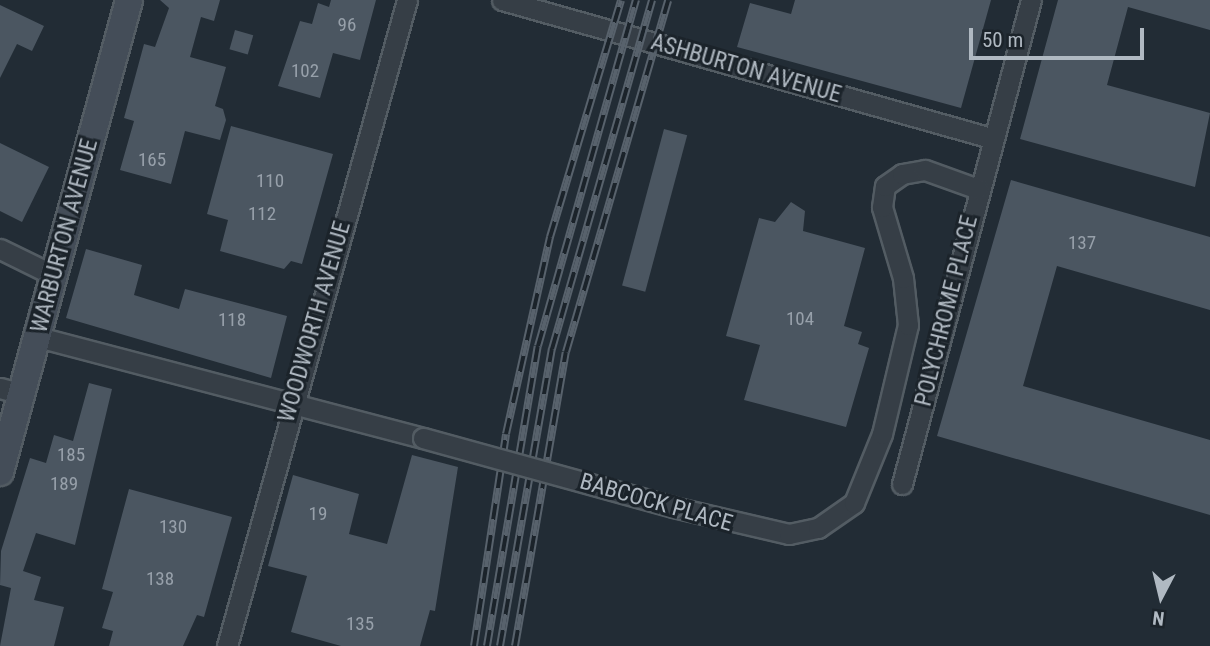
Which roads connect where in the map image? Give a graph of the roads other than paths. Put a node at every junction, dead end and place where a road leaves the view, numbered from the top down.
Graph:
1 (129, 0) edge
2 (407, 0) edge
3 (502, 0) edge
4 (1031, 0) edge
5 (991, 138) junction
6 (978, 189) junction
7 (0, 249) edge
8 (53, 275) junction
9 (38, 337) junction
10 (904, 355) junction
11 (934, 362) junction
12 (11, 391) edge
13 (292, 403) junction
14 (0, 472) edge
15 (902, 484) dead end
16 (227, 646) edge

1 - 8 street, WARBURTON AVENUE
2 - 13 street, WOODWORTH AVENUE
3 - 5 street, ASHBURTON AVENUE
4 - 5 street, POLYCHROME PLACE
5 - 6 street, POLYCHROME PLACE
6 - 10 street, BABCOCK PLACE
6 - 11 street, POLYCHROME PLACE
7 - 8 street
8 - 9 street, WARBURTON AVENUE
9 - 12 street, WARBURTON AVENUE
9 - 13 street, BABCOCK PLACE
10 - 11 street
10 - 13 street, BABCOCK PLACE, bridge
11 - 15 street, POLYCHROME PLACE
12 - 14 street, WARBURTON AVENUE
13 - 16 street, WOODWORTH AVENUE

